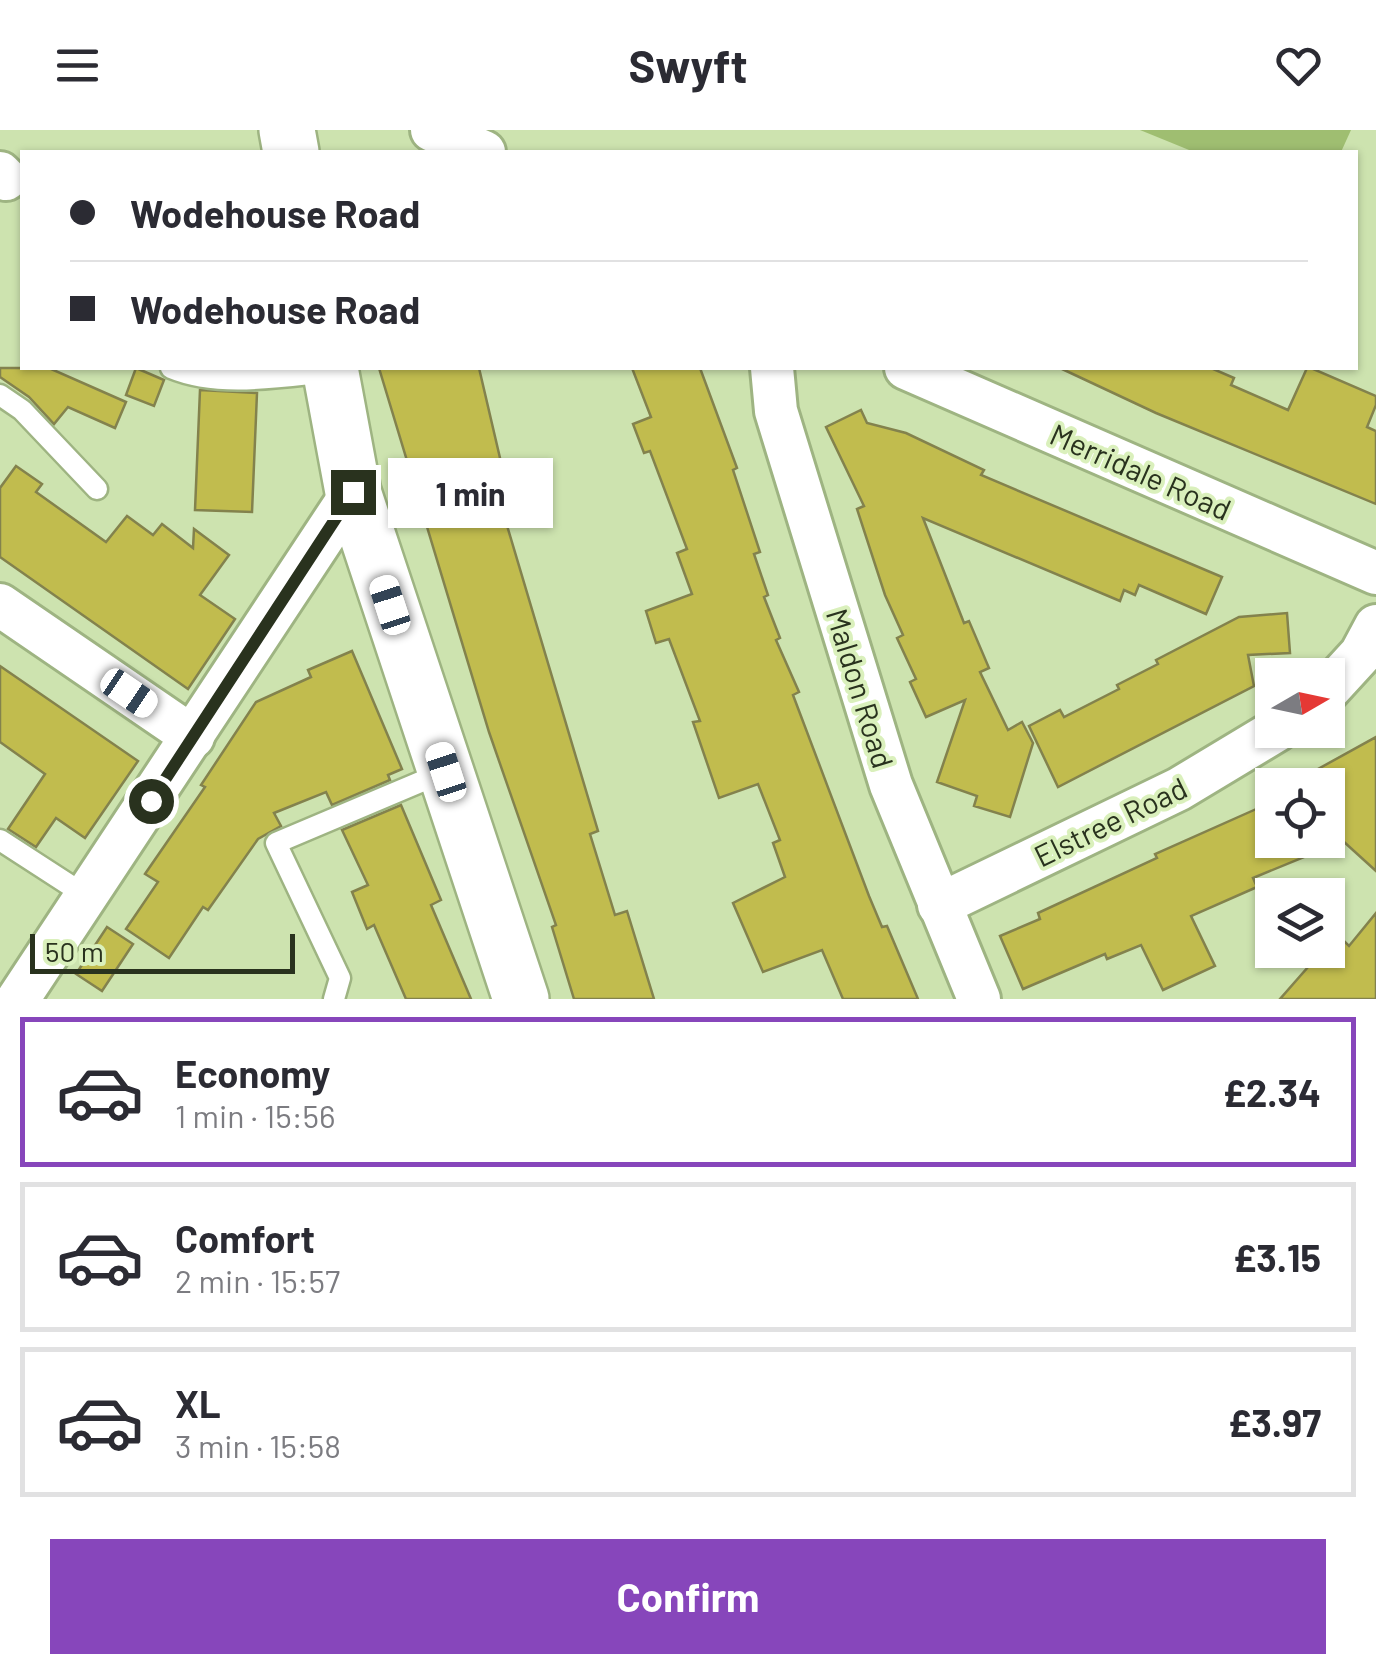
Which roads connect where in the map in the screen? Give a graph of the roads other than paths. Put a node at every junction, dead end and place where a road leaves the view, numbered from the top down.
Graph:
1 (432, 130) edge
2 (479, 150) edge
3 (182, 370) edge
4 (331, 370) edge
5 (772, 370) edge
6 (911, 370) edge
7 (0, 395) edge
8 (97, 489) dead end
9 (353, 492) junction
10 (1376, 573) edge
11 (0, 605) edge
12 (1376, 626) edge
13 (1345, 671) edge
14 (194, 736) junction
15 (1255, 743) edge
16 (446, 772) junction
17 (0, 840) edge
18 (88, 897) junction
19 (938, 904) junction
20 (18, 999) edge
21 (334, 999) edge
22 (520, 999) edge
23 (979, 999) edge

1 - 2 street
3 - 4 lane
4 - 9 street
5 - 19 street, Maldon Road
6 - 10 street, Merridale Road
7 - 8 lane
9 - 14 street
9 - 16 street
11 - 14 street
12 - 13 street
14 - 18 street
15 - 19 street, Elstree Road
16 - 21 lane
16 - 22 street
17 - 18 lane
18 - 20 street
19 - 23 street, Maldon Road

